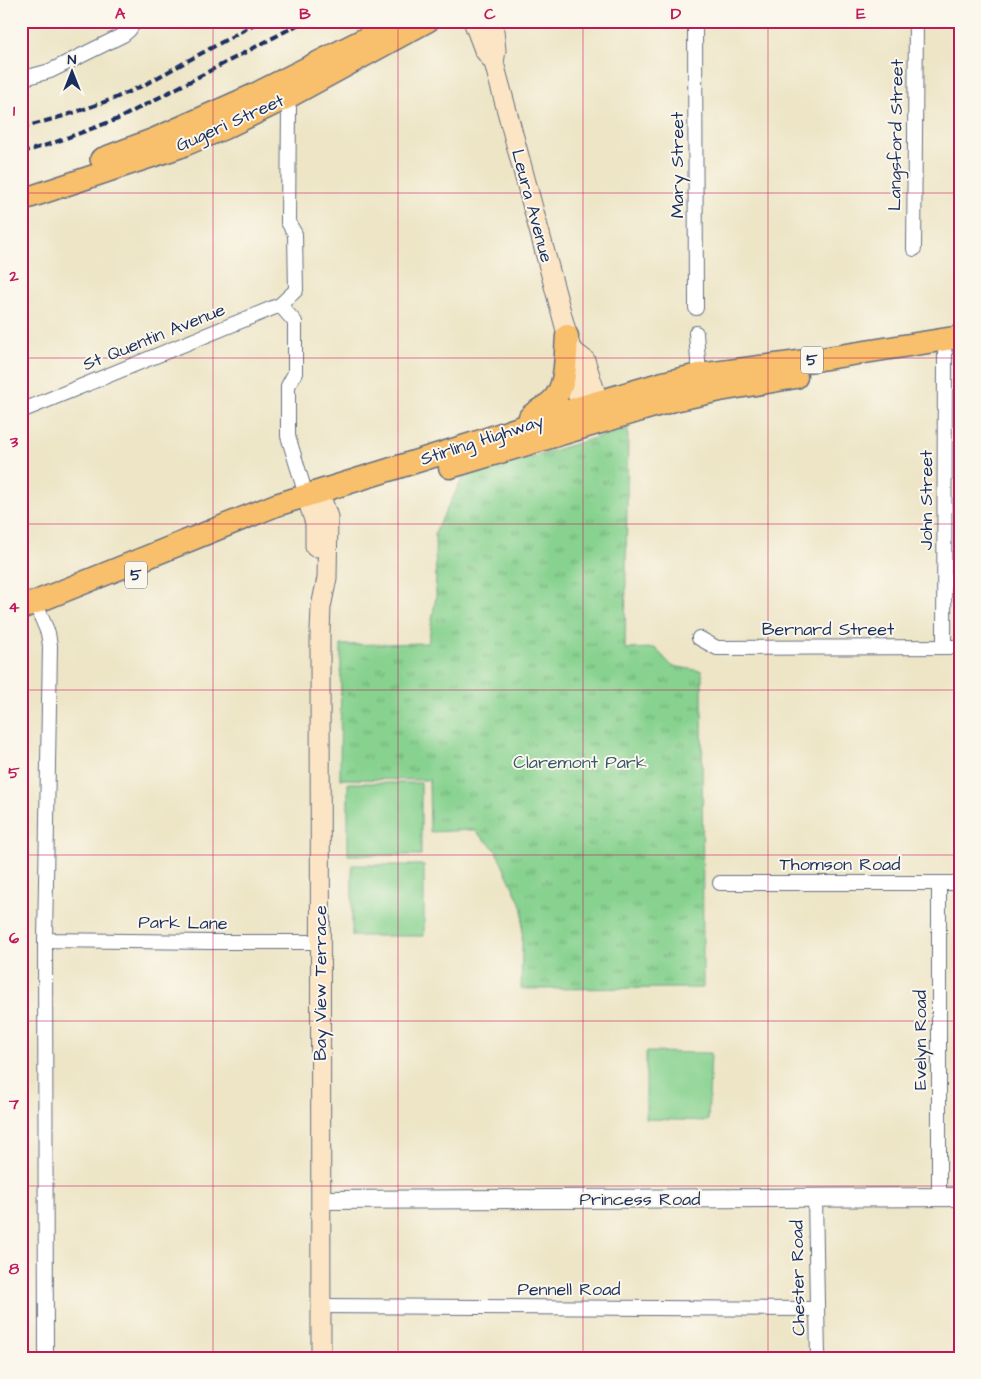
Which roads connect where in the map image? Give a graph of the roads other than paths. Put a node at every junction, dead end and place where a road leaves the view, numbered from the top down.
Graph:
1 (135, 21) edge
2 (401, 21) edge
3 (428, 21) edge
4 (473, 21) edge
5 (493, 21) edge
6 (695, 21) edge
7 (916, 21) edge
8 (494, 63) junction
9 (21, 79) edge
10 (284, 90) junction
11 (21, 185) edge
12 (21, 200) edge
13 (914, 249) dead end
14 (280, 305) junction
15 (696, 308) dead end
16 (696, 333) dead end
17 (569, 342) junction
18 (955, 347) edge
19 (699, 375) junction
20 (21, 411) edge
21 (593, 414) junction
22 (523, 426) junction
23 (315, 500) junction
24 (29, 611) edge
25 (699, 638) dead end
26 (944, 647) junction
27 (960, 647) edge
28 (720, 883) dead end
29 (939, 883) junction
30 (960, 883) edge
31 (45, 940) junction
32 (320, 942) junction
33 (815, 1197) junction
34 (939, 1197) junction
35 (960, 1197) edge
36 (321, 1200) junction
37 (321, 1306) junction
38 (817, 1309) junction
39 (46, 1358) edge
40 (321, 1358) edge
41 (818, 1358) edge

1 - 9 street
2 - 10 main road, Gugeri Street
3 - 10 main road, Gugeri Street
4 - 8 main road, Leura Avenue
5 - 8 main road, Leura Avenue
6 - 15 street, Mary Street
7 - 13 street, Langsford Street
8 - 17 main road, Leura Avenue
10 - 11 main road, Gugeri Street
10 - 12 main road, Gugeri Street
10 - 14 street, St Quentin Avenue
14 - 20 street, St Quentin Avenue
14 - 23 street, Bay View Terrace
16 - 19 street
17 - 21 main road, Leura Avenue
17 - 22 highway
18 - 19 highway, Stirling Highway / 5
18 - 21 highway, Stirling Highway / 5
18 - 26 street, John Street
19 - 21 highway, Stirling Highway / 5
21 - 22 highway, Stirling Highway / 5
21 - 23 highway, Stirling Highway / 5
22 - 23 highway, Stirling Highway / 5
23 - 24 highway, Stirling Highway / 5
23 - 32 main road, Bay View Terrace
24 - 31 street
25 - 26 street, Bernard Street
26 - 27 street, Bernard Street
28 - 29 street, Thomson Road
29 - 30 street, Thomson Road
29 - 34 street, Evelyn Road
31 - 32 street, Park Lane
31 - 39 street
32 - 36 main road, Bay View Terrace
33 - 34 street, Princess Road
33 - 36 street, Princess Road
33 - 38 street, Chester Road
34 - 35 street, Princess Road
36 - 37 main road, Bay View Terrace
37 - 38 street, Pennell Road
37 - 40 main road, Bay View Terrace
38 - 41 street, Chester Road

